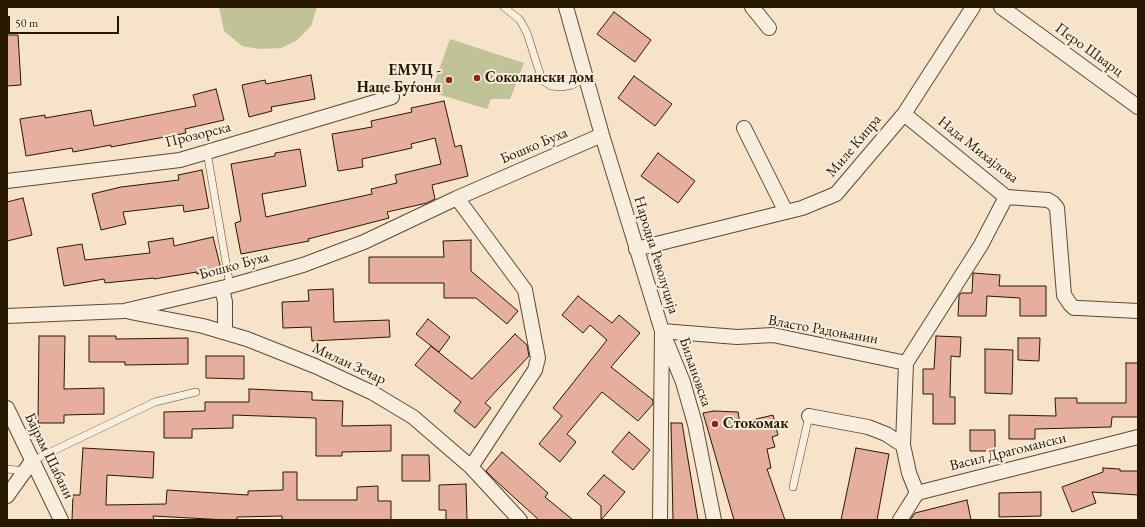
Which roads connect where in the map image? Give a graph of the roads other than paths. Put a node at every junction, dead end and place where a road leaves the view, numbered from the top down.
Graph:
1 (504, 7) edge
2 (566, 7) edge
3 (752, 7) edge
4 (973, 7) edge
5 (1001, 7) edge
6 (769, 28) dead end
7 (586, 78) junction
8 (392, 97) dead end
9 (1138, 107) edge
10 (904, 114) junction
11 (744, 128) dead end
12 (602, 135) junction
13 (207, 152) junction
14 (7, 181) edge
15 (1006, 197) junction
16 (457, 198) junction
17 (786, 212) junction
18 (636, 249) junction
19 (226, 287) junction
20 (124, 311) junction
21 (1138, 311) edge
22 (7, 316) edge
23 (662, 330) junction
24 (225, 332) junction
25 (906, 363) junction
26 (196, 392) dead end
27 (7, 408) edge
28 (809, 416) joint
29 (1138, 437) edge
30 (903, 445) junction
31 (28, 466) junction
32 (471, 467) junction
33 (7, 469) edge
34 (793, 487) dead end
35 (917, 493) junction
36 (7, 496) edge
37 (61, 520) edge
38 (520, 520) edge
39 (660, 520) edge
40 (714, 520) edge
41 (900, 520) edge

1 - 7 lane
2 - 7 street, Народна Револуција
3 - 6 street
4 - 10 street, Миле Кипра
5 - 9 street, Перо Шварц
7 - 12 street, Народна Револуција
8 - 13 street, Прозорска
10 - 15 street, Нада Михајлова
10 - 17 street, Миле Кипра
11 - 17 street
12 - 16 street, Бошко Буха
12 - 18 street, Народна Револуција
13 - 14 street, Прозорска
13 - 19 lane
15 - 21 street, Нада Михајлова
15 - 25 street
16 - 19 street, Бошко Буха
16 - 32 street
17 - 18 street, Миле Кипра
18 - 23 street, Народна Револуција
19 - 20 street, Бошко Буха
19 - 24 street
20 - 22 street, Бошко Буха
20 - 24 street, Милан Зечар
23 - 25 street, Власто Радоњанин
23 - 39 street, Народна Револуција
23 - 40 street, Биљановска
24 - 32 street, Милан Зечар
25 - 30 street
26 - 31 lane
27 - 31 street, Бајрам Шабани
28 - 30 street
28 - 34 lane
29 - 35 street, Васил Драгомански
30 - 35 street
31 - 33 lane
31 - 36 street
31 - 37 street, Бајрам Шабани
32 - 38 street, Милан Зечар
35 - 41 street

